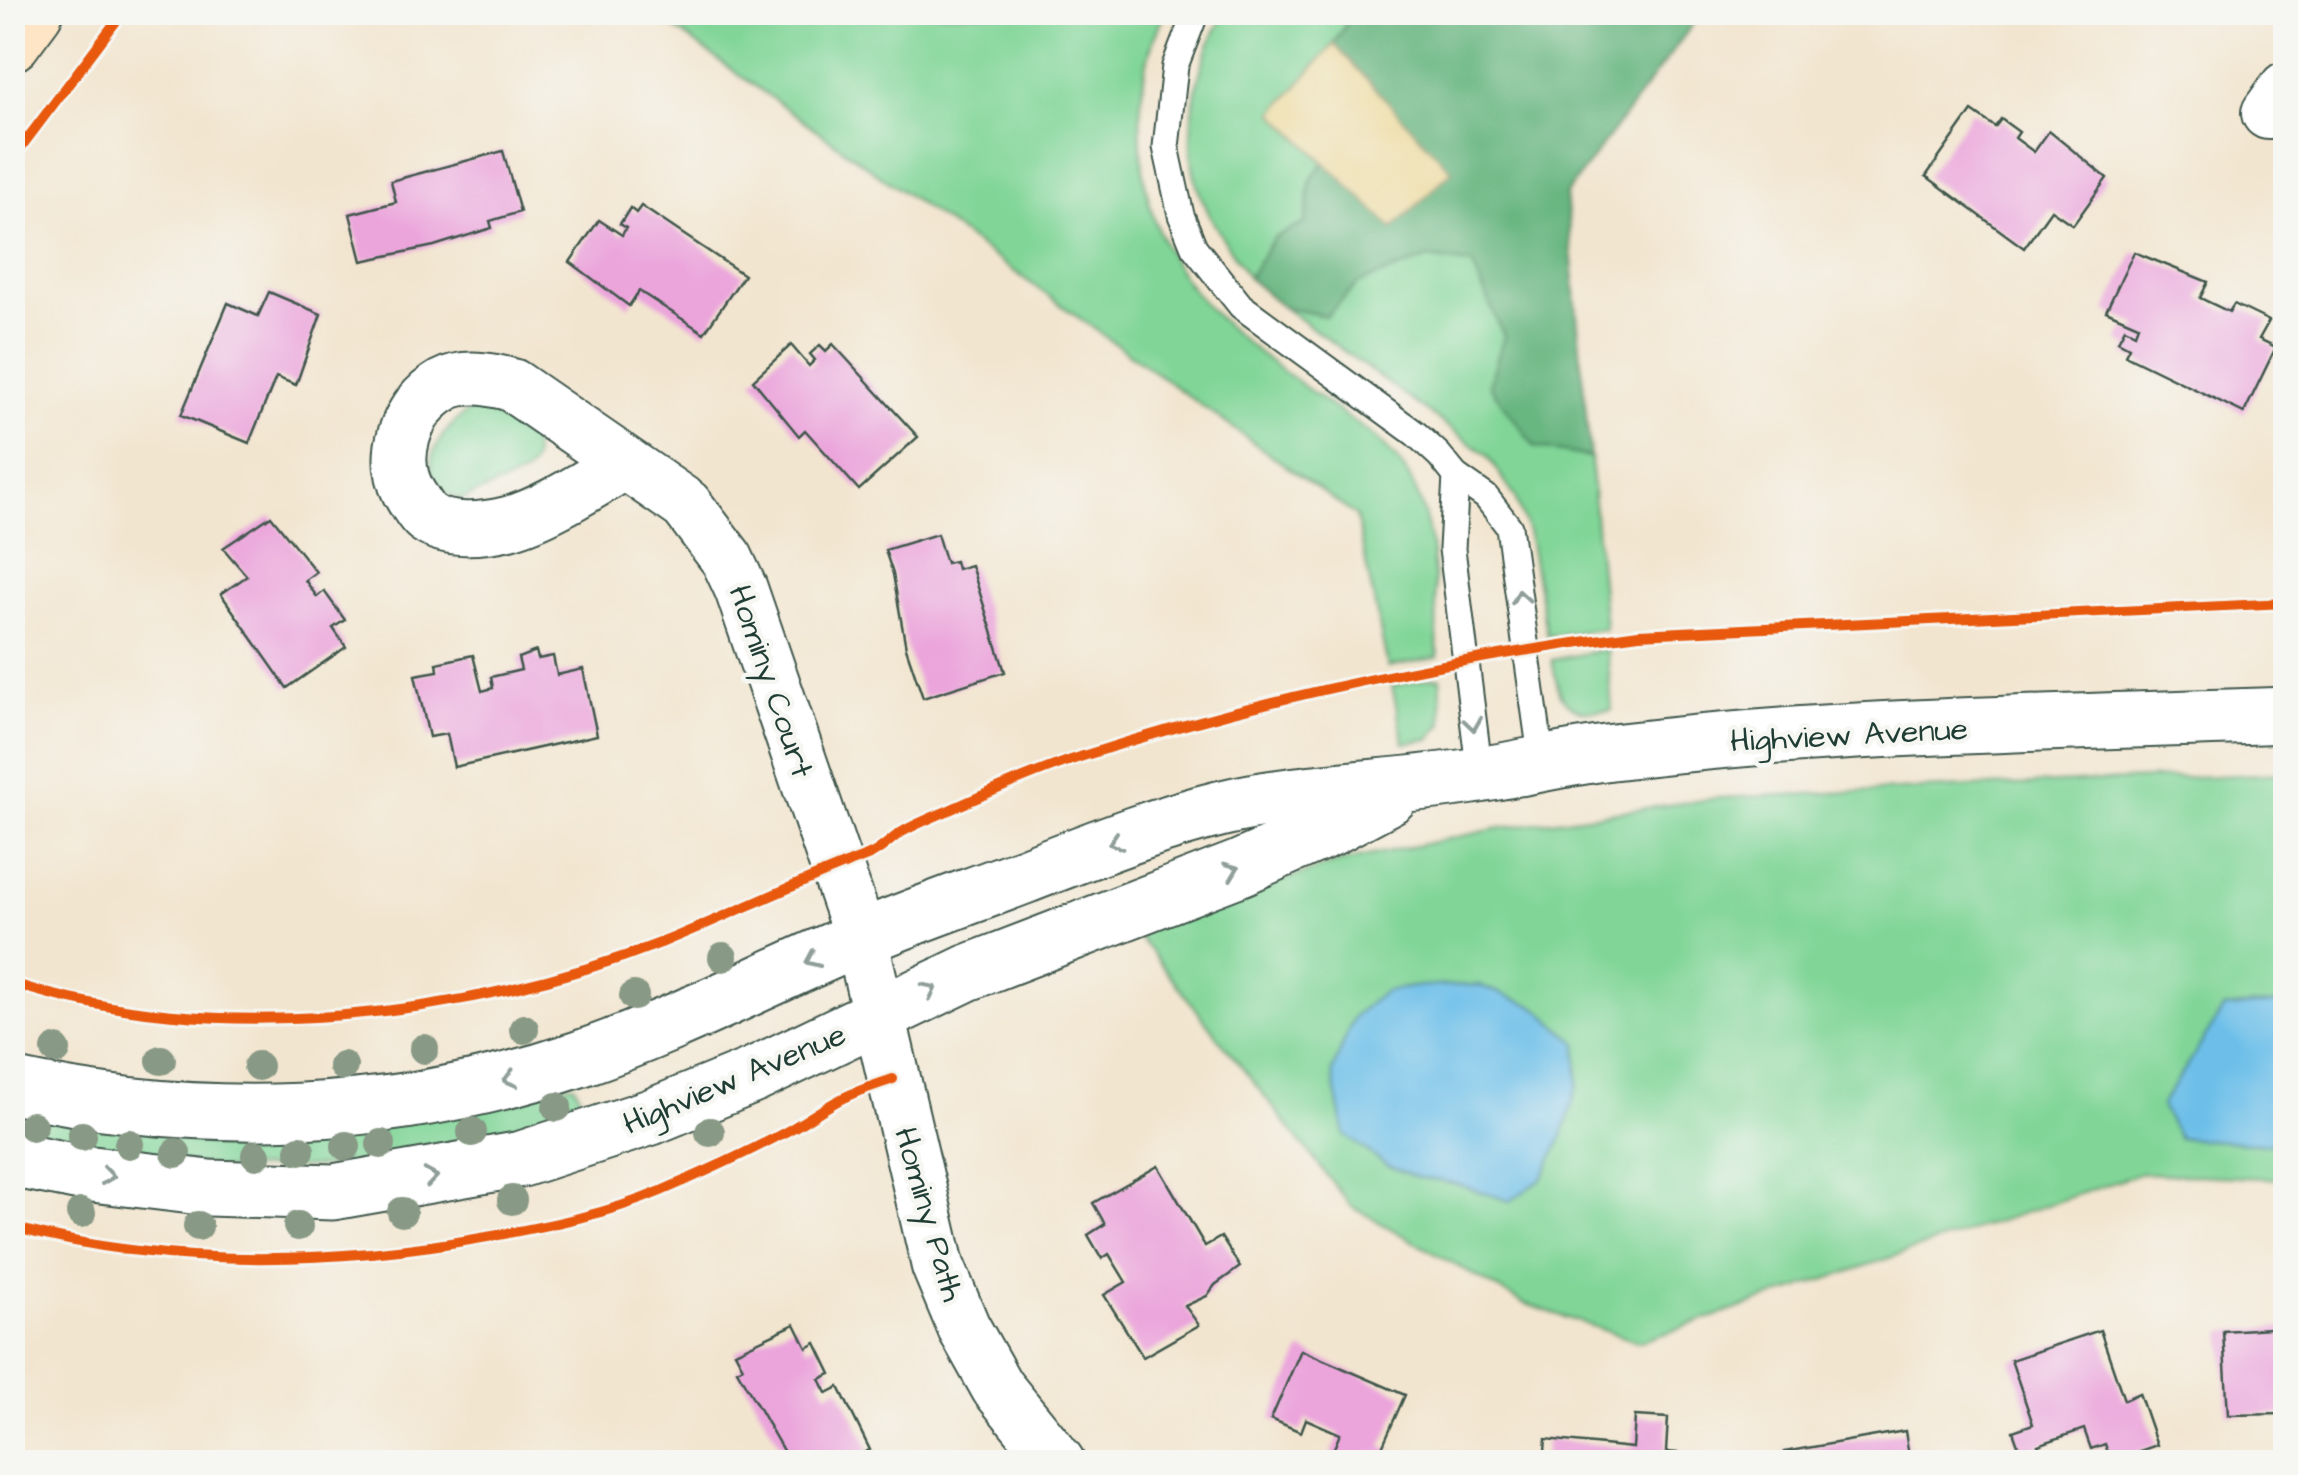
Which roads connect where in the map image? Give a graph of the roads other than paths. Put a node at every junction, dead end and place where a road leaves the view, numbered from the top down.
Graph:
1 (34, 12) edge
2 (1196, 12) edge
3 (12, 43) edge
4 (625, 464) dead end
5 (1456, 476) junction
6 (2286, 715) edge
7 (1542, 763) junction
8 (1480, 775) junction
9 (1415, 783) junction
10 (861, 938) junction
11 (879, 1015) junction
12 (12, 1086) edge
13 (12, 1158) edge
14 (1058, 1462) edge

1 - 3 main road
2 - 5 lane
4 - 10 street, Hominy Court
7 -> 5 lane
5 -> 8 lane
6 - 7 street, Highview Avenue
7 - 8 street, Highview Avenue
8 - 9 street, Highview Avenue
9 -> 10 street, Highview Avenue
11 -> 9 street, Highview Avenue
10 - 11 street, Hominy Path
10 -> 12 street, Highview Avenue
13 -> 11 street, Highview Avenue
11 - 14 street, Hominy Path

